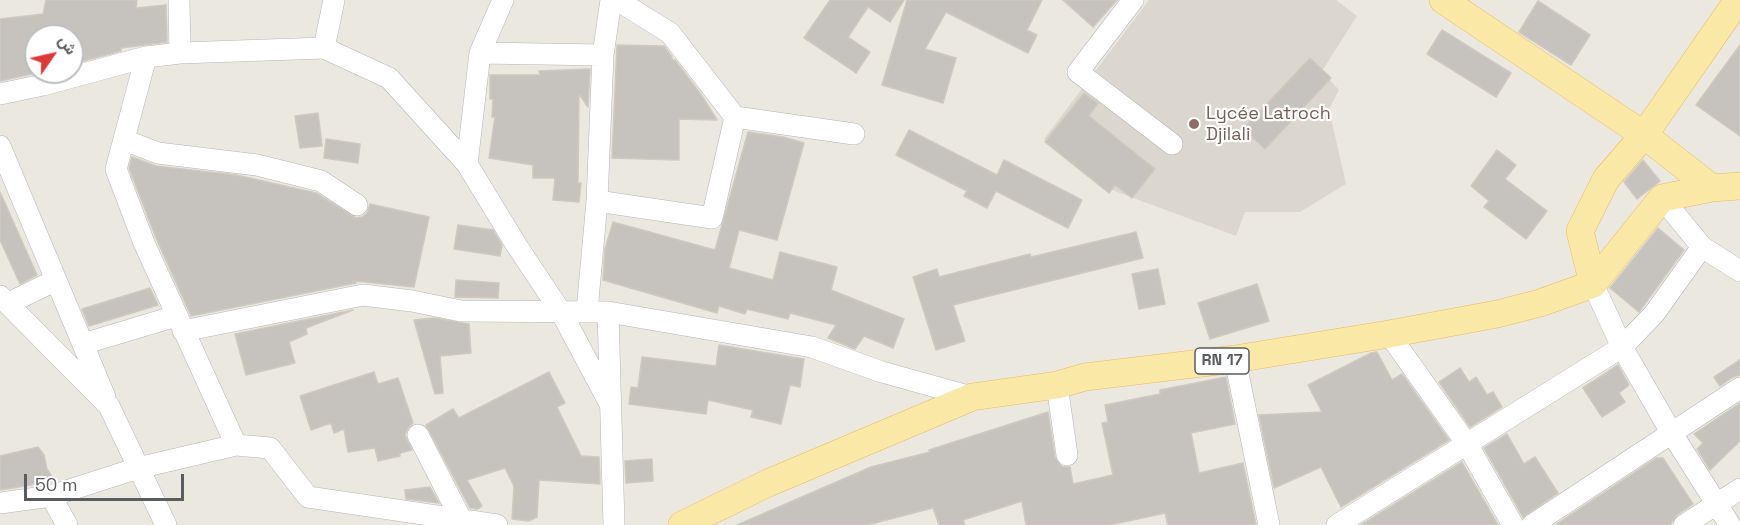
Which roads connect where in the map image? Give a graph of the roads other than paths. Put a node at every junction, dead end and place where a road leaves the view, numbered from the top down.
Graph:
1 (178, 0) edge
2 (334, 0) edge
3 (503, 0) edge
4 (612, 0) edge
5 (617, 0) edge
6 (1133, 0) edge
7 (1443, 0) edge
8 (1736, 2) edge
9 (324, 48) junction
10 (180, 53) junction
11 (480, 53) junction
12 (603, 55) junction
13 (146, 57) junction
14 (0, 94) edge
15 (735, 117) junction
16 (854, 134) dead end
17 (1644, 135) junction
18 (124, 140) junction
19 (1172, 144) dead end
20 (0, 146) edge
21 (467, 164) junction
22 (1740, 186) edge
23 (1712, 188) junction
24 (1662, 198) junction
25 (597, 201) junction
26 (357, 205) dead end
27 (1702, 247) junction
28 (1740, 271) edge
29 (56, 280) junction
30 (1593, 285) junction
31 (4, 299) edge
32 (561, 312) junction
33 (597, 312) junction
34 (180, 323) junction
35 (1389, 334) junction
36 (83, 344) junction
37 (1622, 347) junction
38 (1235, 359) junction
39 (1057, 385) junction
40 (1740, 388) edge
41 (972, 397) junction
42 (609, 402) junction
43 (109, 406) junction
44 (1671, 432) junction
45 (418, 435) dead end
46 (1467, 444) junction
47 (236, 445) junction
48 (1067, 455) dead end
49 (138, 468) junction
50 (1740, 489) edge
51 (51, 496) junction
52 (0, 503) edge
53 (1716, 504) junction
54 (461, 519) junction
55 (67, 525) edge
56 (166, 525) edge
57 (497, 525) edge
58 (614, 525) edge
59 (682, 525) edge
60 (1269, 525) edge
61 (1337, 525) edge
62 (1513, 525) edge
63 (1532, 525) edge
64 (1684, 525) edge
65 (1730, 525) edge

1 - 10 street
2 - 9 street
3 - 11 street
4 - 12 street
5 - 15 street
6 - 19 street
7 - 17 main road
8 - 17 main road
9 - 10 street
9 - 21 street
10 - 13 street
11 - 12 street
11 - 21 street
12 - 25 street
13 - 14 street
13 - 18 street
15 - 16 street
15 - 25 street
17 - 23 main road
17 - 30 main road
18 - 26 street
18 - 34 street
20 - 29 street
21 - 32 street
22 - 23 main road
23 - 24 main road
24 - 27 street
24 - 30 main road
25 - 33 street
27 - 28 street
27 - 37 street
29 - 31 street
29 - 36 street
30 - 35 main road, RN 17
30 - 37 street
31 - 43 street
32 - 33 street
32 - 34 street
32 - 42 street
33 - 41 street
33 - 42 street
34 - 36 street
34 - 47 street
35 - 38 main road, RN 17
35 - 46 street
36 - 43 street
37 - 44 street
37 - 46 street
38 - 39 main road, RN 17
38 - 60 street
39 - 41 main road, RN 17
39 - 48 street
40 - 44 street
41 - 59 main road, RN 17
42 - 58 street
43 - 49 street
44 - 53 street
44 - 63 street
45 - 54 street
46 - 61 street
46 - 62 street
47 - 49 street
47 - 54 street
49 - 51 street
49 - 56 street
50 - 53 street
51 - 52 street
51 - 55 street
53 - 64 street
53 - 65 street
54 - 57 street

